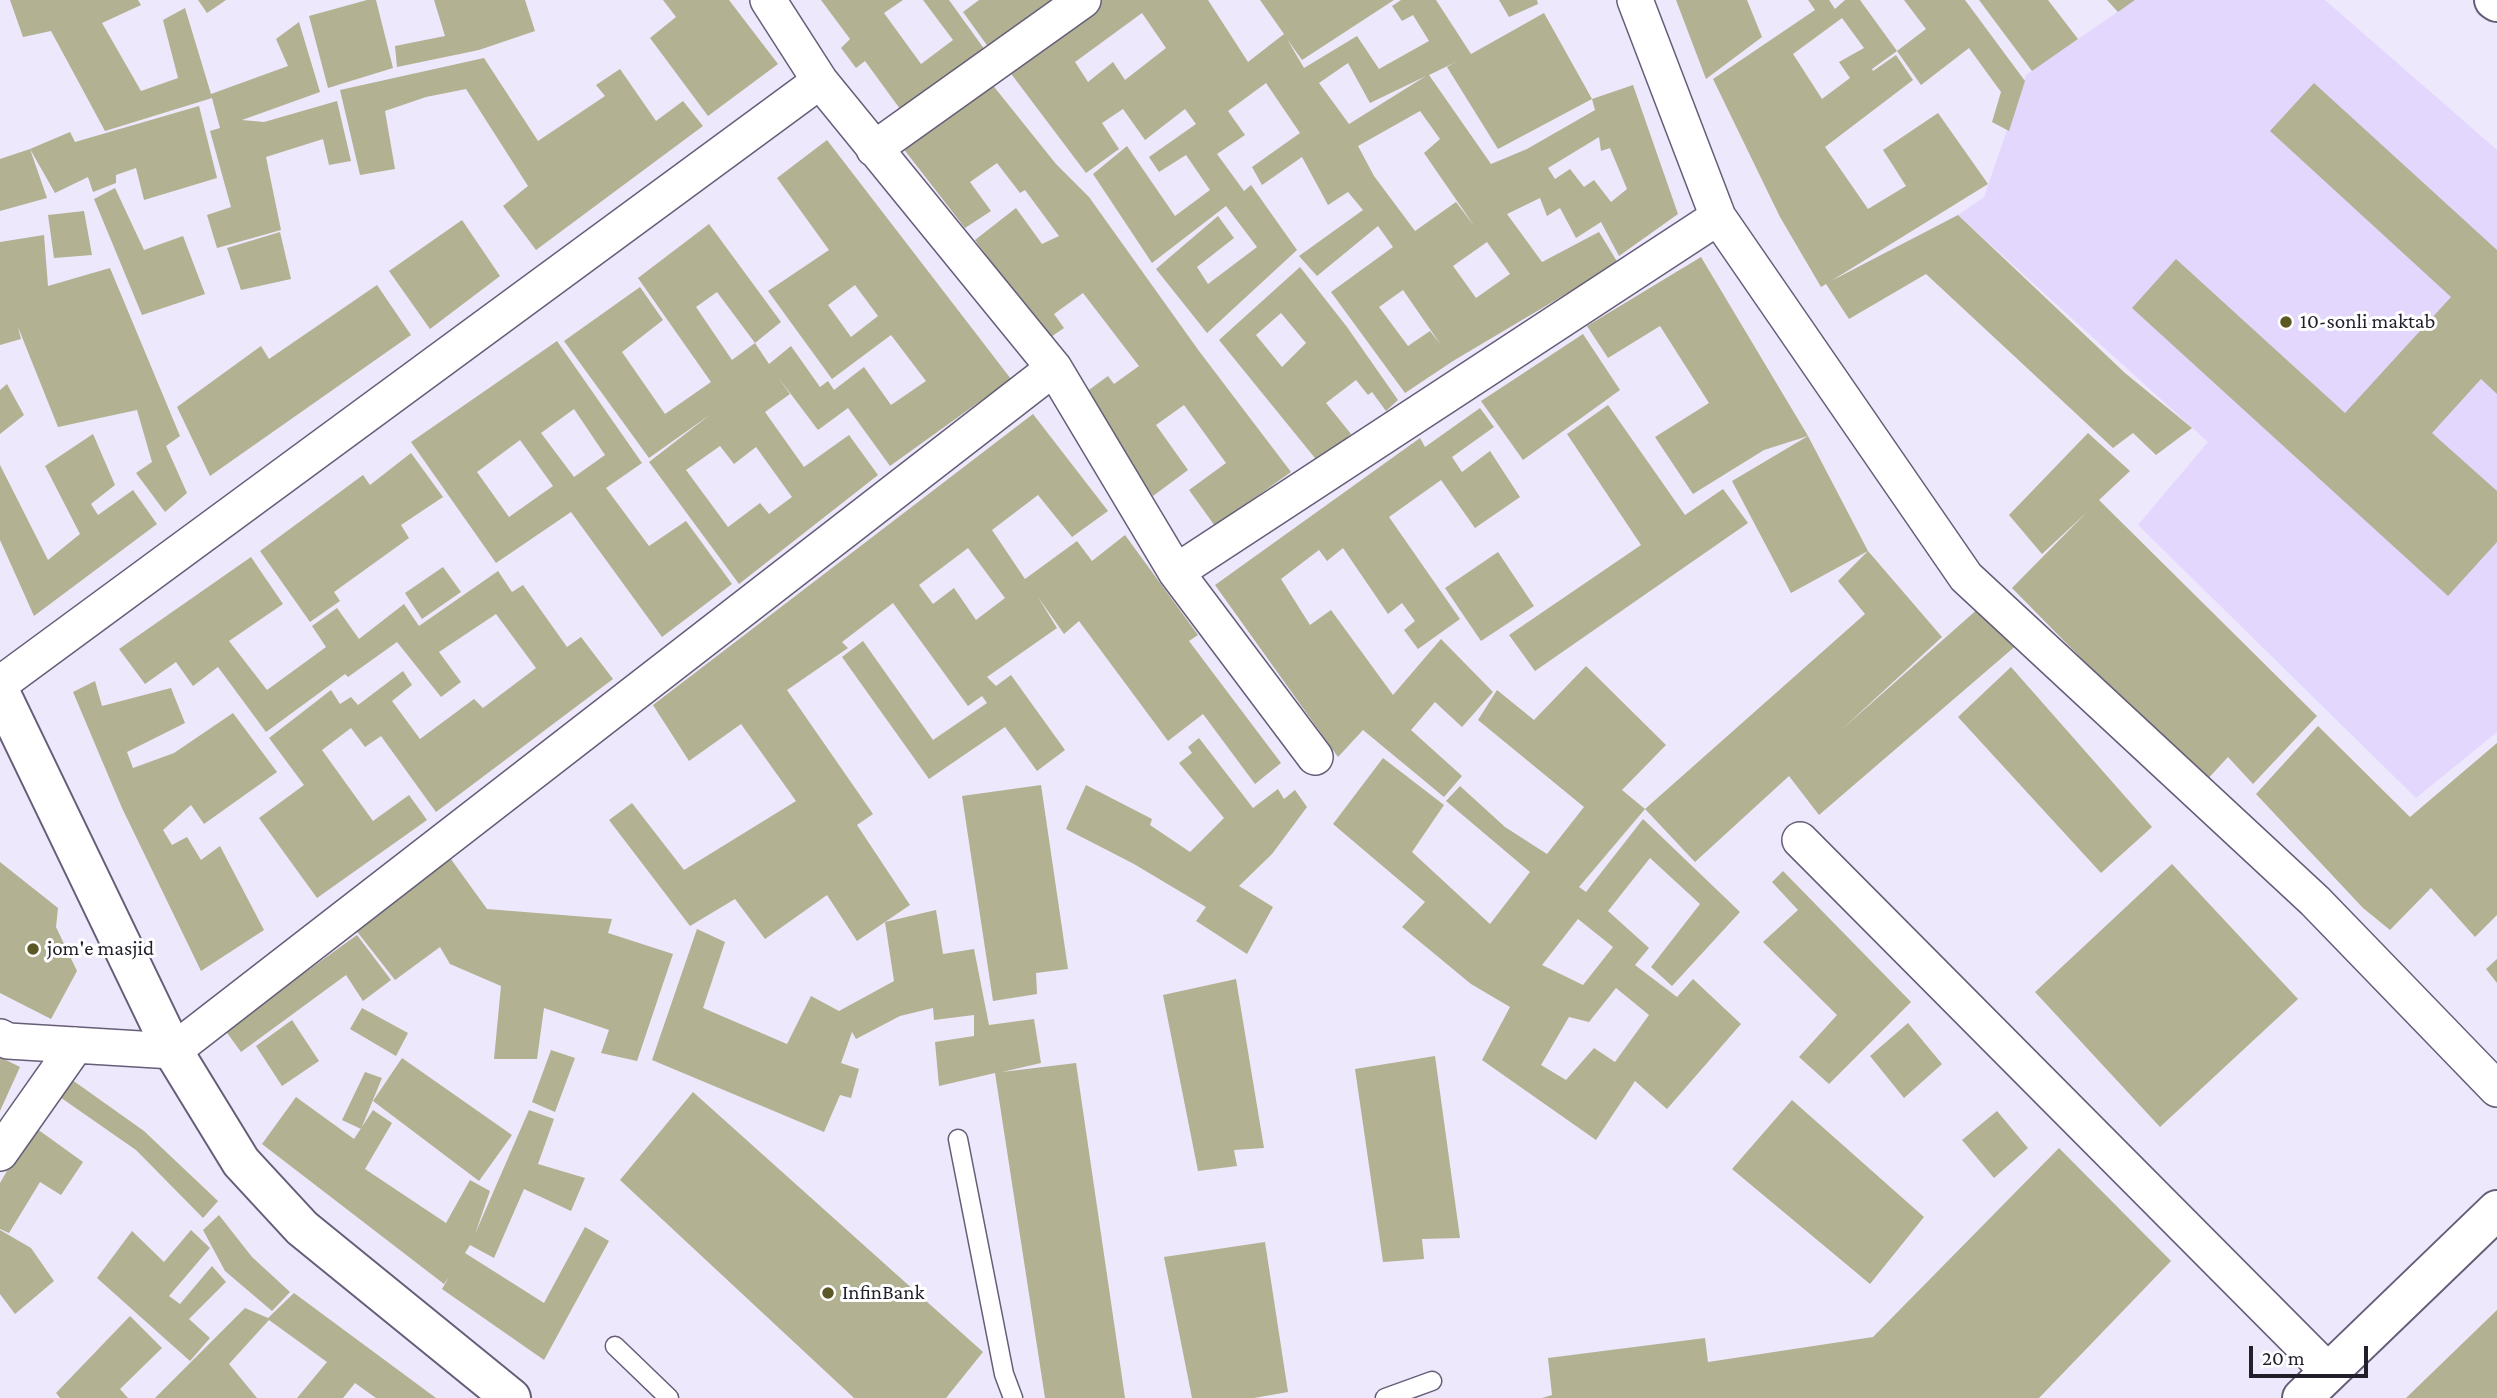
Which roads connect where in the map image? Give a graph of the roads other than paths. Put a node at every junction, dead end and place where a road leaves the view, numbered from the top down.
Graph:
1 (768, 0) edge
2 (1083, 0) edge
3 (1635, 0) edge
4 (820, 81) junction
5 (874, 149) junction
6 (1718, 217) junction
7 (1054, 368) junction
8 (1176, 572) junction
9 (0, 684) edge
10 (0, 692) edge
11 (1315, 757) dead end
12 (1800, 840) dead end
13 (0, 1037) edge
14 (76, 1045) junction
15 (173, 1051) junction
16 (2497, 1089) edge
17 (958, 1139) dead end
18 (0, 1153) edge
19 (2497, 1210) edge
20 (615, 1346) dead end
21 (2329, 1372) junction
22 (1432, 1381) dead end
23 (511, 1398) edge
24 (669, 1398) edge
25 (1013, 1398) edge
26 (1385, 1398) edge
27 (2302, 1398) edge

1 - 4 street
2 - 5 street
3 - 6 street
4 - 5 street
4 - 9 street
5 - 7 street
6 - 8 street
6 - 16 street
7 - 8 street
7 - 15 street
8 - 11 street
10 - 15 main road
12 - 21 street
13 - 14 street
14 - 15 street
14 - 18 street
15 - 23 main road
17 - 25 lane
19 - 21 main road
20 - 24 lane
21 - 27 main road
22 - 26 lane

